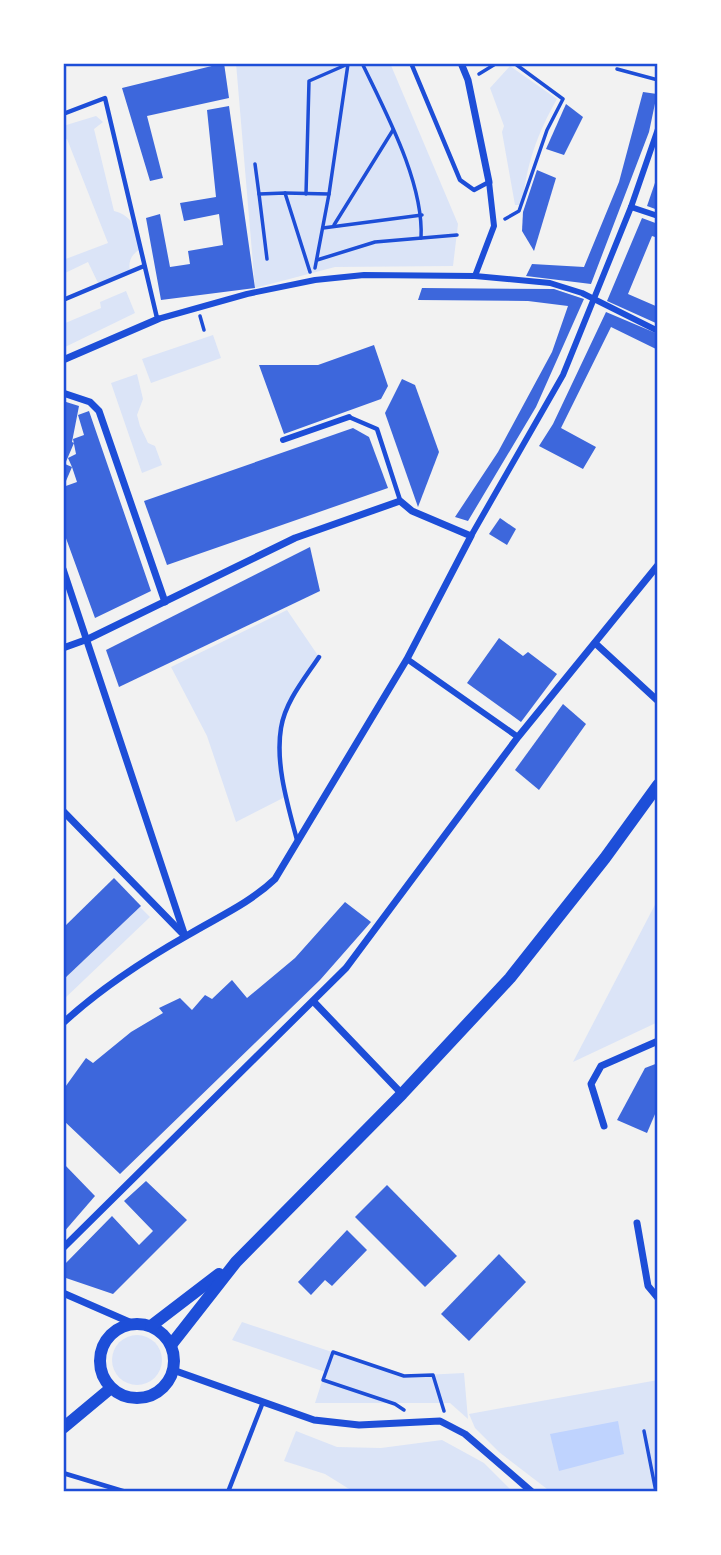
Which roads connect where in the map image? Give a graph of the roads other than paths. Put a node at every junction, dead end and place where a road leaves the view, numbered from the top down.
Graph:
1 (411, 63) edge
2 (461, 63) edge
3 (63, 114) edge
4 (658, 130) edge
5 (489, 182) junction
6 (631, 207) junction
7 (658, 216) edge
8 (144, 266) junction
9 (475, 276) junction
10 (63, 300) edge
11 (593, 300) junction
12 (158, 319) junction
13 (658, 331) edge
14 (63, 360) edge
15 (63, 393) edge
16 (349, 417) joint
17 (284, 440) dead end
18 (400, 501) junction
19 (471, 536) junction
20 (658, 565) edge
21 (63, 569) edge
22 (166, 602) junction
23 (88, 639) junction
24 (595, 643) junction
25 (63, 648) edge
26 (319, 657) dead end
27 (407, 659) junction
28 (658, 701) edge
29 (518, 737) junction
30 (658, 785) edge
31 (63, 812) edge
32 (298, 845) junction
33 (185, 936) junction
34 (314, 1002) junction
35 (63, 1023) edge
36 (658, 1041) edge
37 (402, 1094) junction
38 (604, 1126) dead end
39 (637, 1223) dead end
40 (63, 1248) edge
41 (236, 1262) junction
42 (63, 1293) edge
43 (658, 1298) edge
44 (134, 1324) junction
45 (151, 1326) junction
46 (171, 1345) junction
47 (173, 1370) junction
48 (111, 1388) junction
49 (262, 1402) junction
50 (63, 1428) edge
51 (63, 1473) edge
52 (126, 1492) edge
53 (228, 1492) edge
54 (532, 1492) edge

1 - 5 lane
2 - 5 street
3 - 8 lane
4 - 6 street
5 - 9 street
6 - 7 street
6 - 11 street
8 - 10 lane
8 - 12 lane
9 - 11 street
9 - 12 street
11 - 13 street
11 - 19 street
12 - 14 street
15 - 22 street
16 - 17 street
16 - 18 lane
18 - 19 street
18 - 22 street
19 - 27 street
20 - 24 street
21 - 23 street
22 - 23 street
23 - 25 street
23 - 33 street
24 - 28 street
24 - 29 street
26 - 32 lane
27 - 29 street
27 - 32 street
29 - 34 street
30 - 37 street
31 - 33 street
32 - 33 street
33 - 35 street
34 - 37 street
34 - 40 street
36 - 38 street
37 - 41 street
39 - 43 street
41 - 45 street
41 - 46 street
42 - 44 street
44 - 45 street
44 - 48 street
45 - 46 street
46 - 47 street
47 - 48 street
47 - 49 street
48 - 50 street
49 - 53 lane
49 - 54 street
51 - 52 lane

